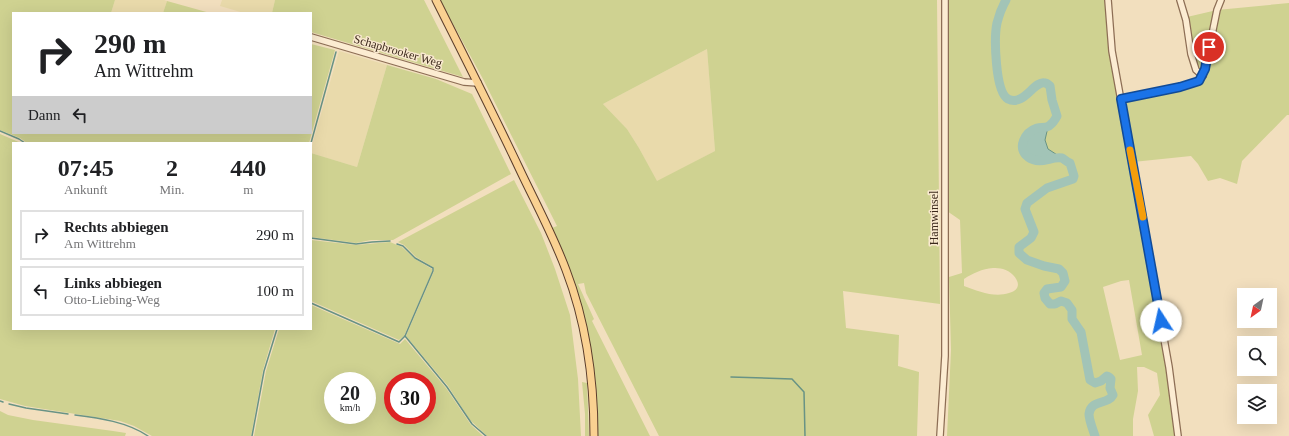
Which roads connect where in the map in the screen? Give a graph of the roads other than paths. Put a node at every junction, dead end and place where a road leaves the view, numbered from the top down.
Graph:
1 (436, 0) edge
2 (945, 0) edge
3 (1108, 0) edge
4 (1180, 0) edge
5 (1221, 0) edge
6 (312, 37) edge
7 (1203, 76) junction
8 (478, 83) junction
9 (1121, 99) junction
10 (594, 436) edge
11 (940, 436) edge
12 (1178, 436) edge

1 - 8 main road
2 - 11 street, Hamwinsel
3 - 9 street
4 - 7 street
5 - 7 street
6 - 8 street, Schapbrooker Weg
7 - 9 street
8 - 10 main road
9 - 12 street

